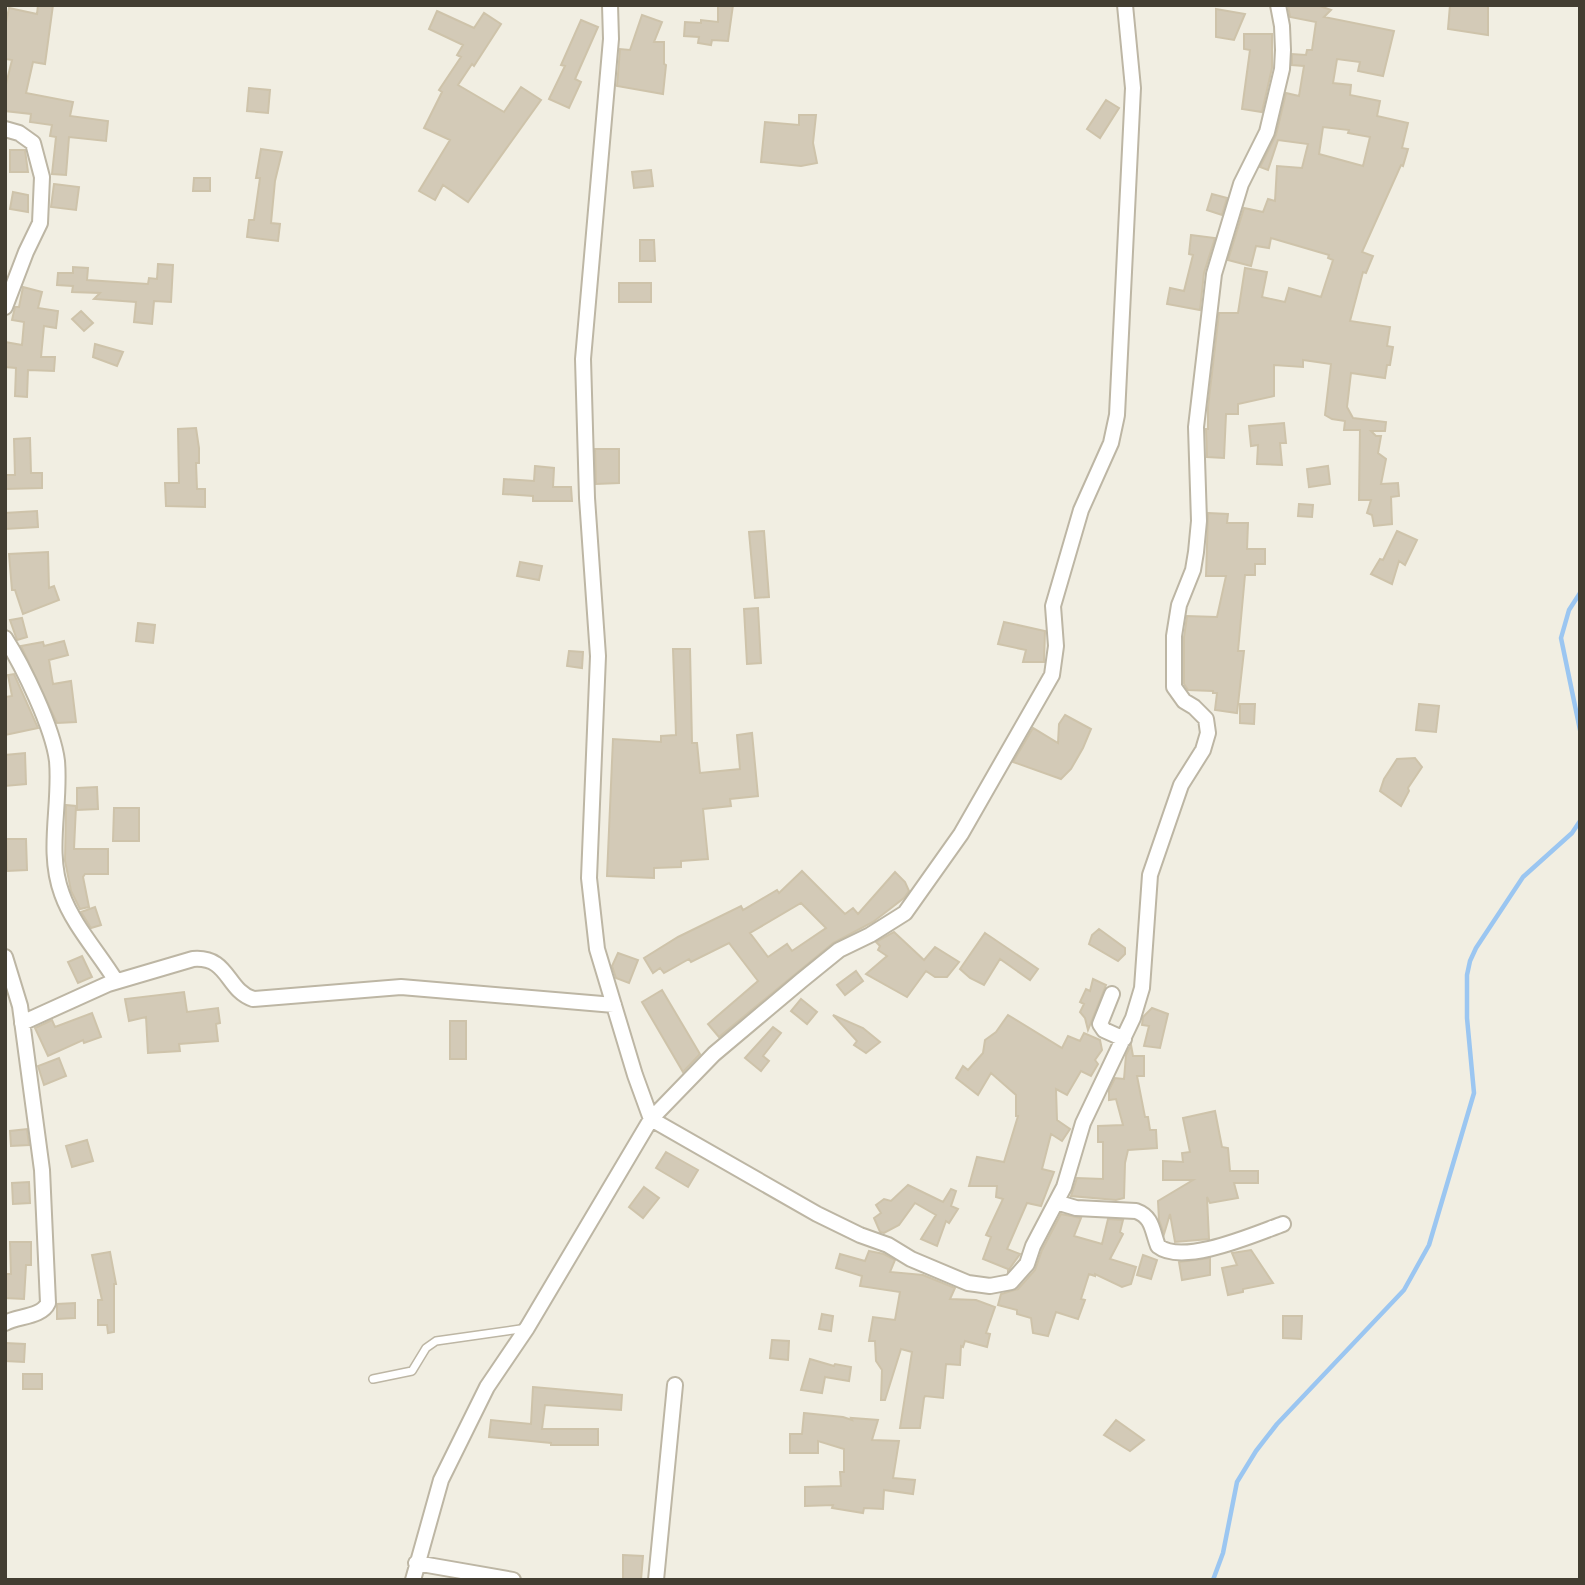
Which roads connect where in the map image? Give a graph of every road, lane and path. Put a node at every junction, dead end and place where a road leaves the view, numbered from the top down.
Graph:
1 (610, 5) edge
2 (1125, 5) edge
3 (1278, 5) edge
4 (5, 129) edge
5 (5, 307) edge
6 (5, 638) edge
7 (5, 957) edge
8 (116, 981) junction
9 (1112, 994) dead end
10 (614, 1004) junction
11 (23, 1023) junction
12 (1124, 1040) junction
13 (651, 1119) junction
14 (1056, 1202) junction
15 (1283, 1224) dead end
16 (5, 1323) edge
17 (527, 1328) junction
18 (373, 1379) dead end
19 (676, 1385) dead end
20 (416, 1563) junction
21 (412, 1580) edge
22 (513, 1580) edge
23 (656, 1580) edge

1 - 10 street
2 - 13 street
3 - 12 street
4 - 5 street
6 - 8 street
7 - 11 street
8 - 10 street
8 - 11 street
9 - 12 street
10 - 13 street
11 - 16 street
12 - 14 street
13 - 14 street
13 - 17 street
14 - 15 street
17 - 18 lane
17 - 20 street
19 - 23 street
20 - 21 street
20 - 22 street

